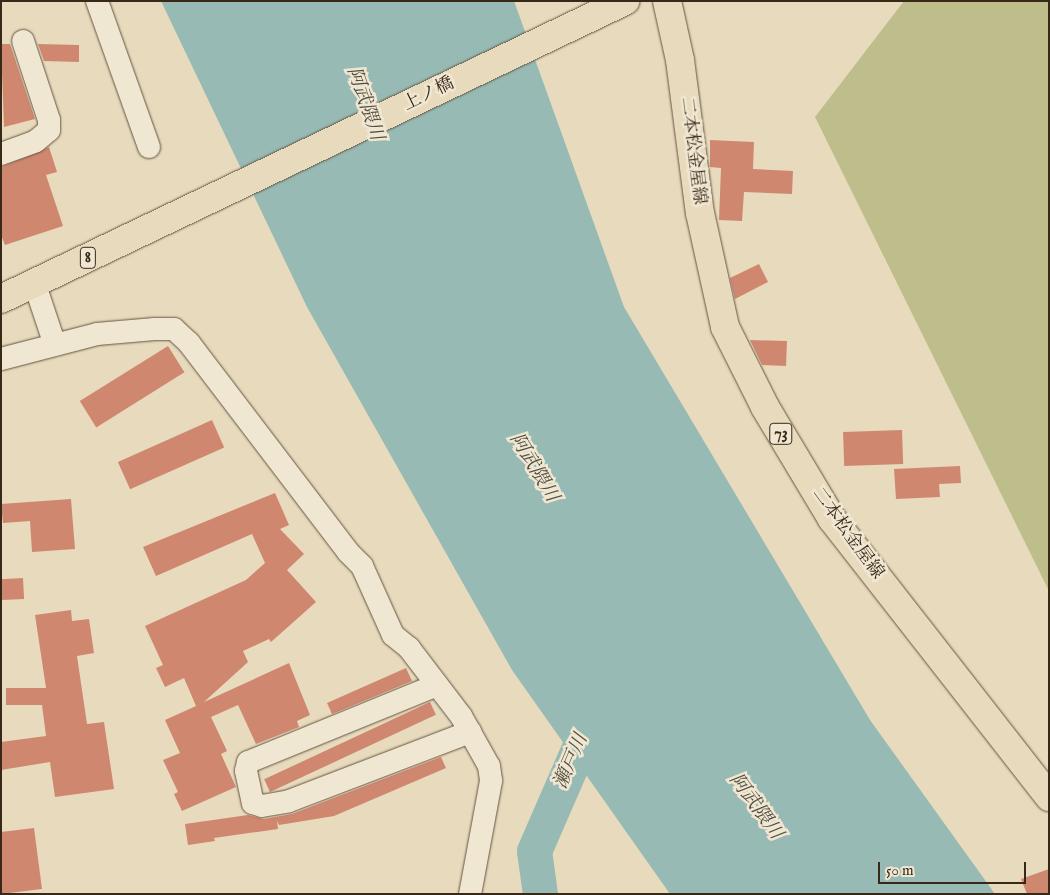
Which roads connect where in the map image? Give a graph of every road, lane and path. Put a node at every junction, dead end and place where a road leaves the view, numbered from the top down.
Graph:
1 (97, 1) edge
2 (667, 1) edge
3 (613, 6) edge
4 (23, 41) dead end
5 (149, 147) dead end
6 (1, 154) edge
7 (34, 282) junction
8 (1, 299) edge
9 (55, 345) junction
10 (1, 359) edge
11 (438, 685) junction
12 (470, 732) junction
13 (1049, 797) edge
14 (470, 894) edge

1 - 5 street
2 - 13 main road, 二本松金屋線 / 73
3 - 7 main road, 上ノ橋 / 8
4 - 6 street
7 - 8 main road, 8
7 - 9 street
9 - 10 street
9 - 11 street
11 - 12 street
11 - 12 street
12 - 14 street

